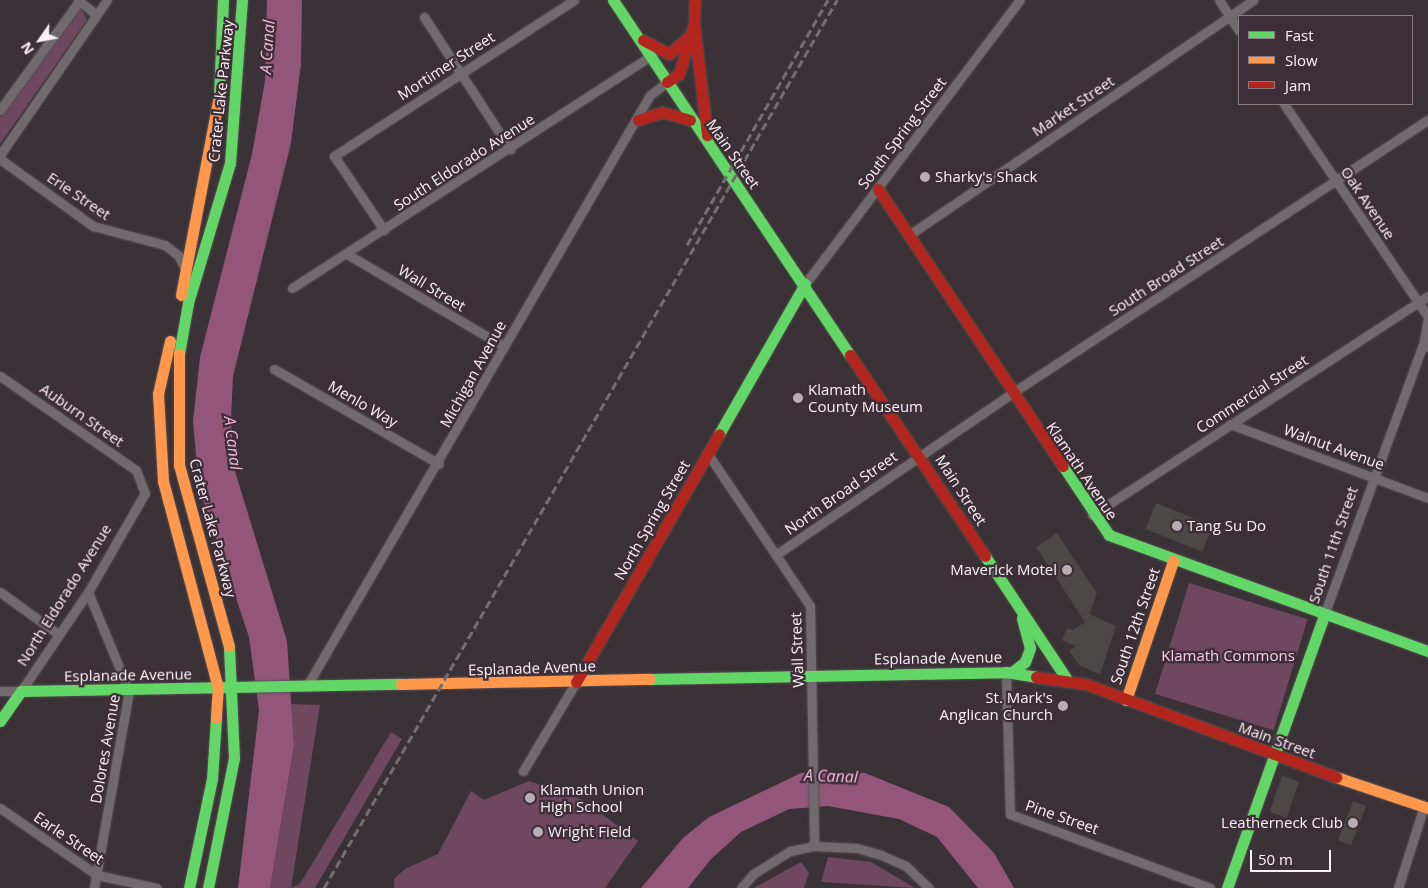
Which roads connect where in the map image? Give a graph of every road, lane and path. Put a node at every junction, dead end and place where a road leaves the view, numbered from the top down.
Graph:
1 (79, 0) edge
2 (107, 0) edge
3 (223, 0) edge
4 (242, 0) edge
5 (574, 0) edge
6 (613, 0) edge
7 (695, 0) edge
8 (1020, 0) edge
9 (1219, 0) edge
10 (1254, 0) edge
11 (95, 14) junction
12 (1230, 16) junction
13 (424, 17) dead end
14 (694, 24) junction
15 (1238, 29) edge
16 (637, 36) junction
17 (650, 56) junction
18 (461, 73) junction
19 (667, 82) junction
20 (1285, 105) edge
21 (0, 110) edge
22 (638, 120) junction
23 (1428, 120) edge
24 (693, 122) junction
25 (510, 149) junction
26 (712, 150) junction
27 (0, 155) edge
28 (0, 159) edge
29 (1336, 181) junction
30 (878, 188) junction
31 (384, 230) junction
32 (909, 236) junction
33 (346, 254) junction
34 (184, 280) junction
35 (805, 284) junction
36 (292, 288) dead end
37 (1428, 296) edge
38 (1418, 302) junction
39 (1428, 318) edge
40 (503, 346) junction
41 (1426, 346) edge
42 (274, 369) dead end
43 (0, 376) edge
44 (1012, 393) junction
45 (1230, 424) junction
46 (708, 454) junction
47 (920, 455) junction
48 (439, 464) junction
49 (1373, 476) junction
50 (144, 482) joint
51 (1428, 498) edge
52 (1092, 516) junction
53 (777, 554) junction
54 (1173, 561) junction
55 (0, 592) edge
56 (88, 592) junction
57 (1018, 606) junction
58 (1324, 615) junction
59 (58, 634) junction
60 (1428, 651) edge
61 (1009, 672) junction
62 (812, 675) junction
63 (1066, 678) junction
64 (576, 682) junction
65 (308, 684) junction
66 (218, 687) junction
67 (234, 687) junction
68 (0, 691) edge
69 (21, 691) junction
70 (129, 692) junction
71 (1126, 700) junction
72 (0, 722) edge
73 (1274, 756) junction
74 (523, 771) dead end
75 (1426, 807) edge
76 (0, 808) edge
77 (814, 846) junction
78 (96, 875) junction
79 (94, 888) edge
80 (157, 888) edge
81 (189, 888) edge
82 (208, 888) edge
83 (741, 888) edge
84 (929, 888) edge
85 (1210, 888) edge
86 (1227, 888) edge
87 (1398, 888) edge

1 - 11 street
1 - 21 street
2 - 11 street
3 - 34 street, Crater Lake Parkway
4 - 67 street, Crater Lake Parkway
5 - 18 street, Mortimer Street
6 - 16 street, Main Street
7 - 14 street
8 - 30 street, South Spring Street
9 - 12 street
10 - 12 street, Market Street
11 - 27 street
12 - 15 street
12 - 32 street, Market Street
13 - 18 street
14 - 16 street
14 - 19 street
14 - 26 street
16 - 17 street, Main Street
17 - 19 street, Main Street
17 - 25 street, South Eldorado Avenue
18 - 25 street
18 - 31 street, Mortimer Street
19 - 22 street, Michigan Avenue
19 - 24 street, Main Street
20 - 29 street, Oak Avenue
22 - 24 street
22 - 40 street, Michigan Avenue
23 - 29 street, South Broad Street
24 - 26 street, Main Street
25 - 31 street, South Eldorado Avenue
26 - 35 street, Main Street
28 - 34 street, Erie Street
29 - 38 street, Oak Avenue
29 - 44 street, South Broad Street
30 - 32 street, Klamath Avenue
30 - 35 street, South Spring Street
31 - 33 street, South Eldorado Avenue
32 - 44 street, Klamath Avenue
33 - 36 street, South Eldorado Avenue
33 - 40 street, Wall Street
34 - 66 street, Crater Lake Parkway
35 - 46 street, North Spring Street
35 - 47 street, Main Street
37 - 38 street, Commercial Street
38 - 39 street, Oak Avenue
38 - 45 street, Commercial Street
39 - 41 street, Oak Avenue
40 - 48 street, Michigan Avenue
41 - 49 street, South 11th Street
42 - 48 street, Menlo Way
43 - 50 street, Auburn Street
44 - 47 street, South Broad Street
44 - 52 street, Klamath Avenue
45 - 49 street, Walnut Avenue
45 - 52 street, Commercial Street
46 - 53 street, Wall Street
46 - 64 street, North Spring Street
47 - 53 street, North Broad Street
47 - 57 street, Main Street
48 - 65 street, Michigan Avenue
49 - 51 street, Walnut Avenue
49 - 58 street, South 11th Street
50 - 56 street, North Eldorado Avenue
52 - 54 street, Klamath Avenue
53 - 62 street, Wall Street
54 - 58 street, Klamath Avenue
54 - 71 street, South 12th Street
55 - 59 street
56 - 59 street, North Eldorado Avenue
56 - 70 street, Dolores Avenue
57 - 61 street
57 - 63 street, Main Street
58 - 60 street, Klamath Avenue
58 - 73 street, South 11th Street
59 - 69 street, North Eldorado Avenue
61 - 62 street, Esplanade Avenue
61 - 63 street, Esplanade Avenue
61 - 85 street, Pine Street
62 - 64 street, Esplanade Avenue
62 - 77 street, Wall Street
63 - 71 street, Main Street
64 - 65 street, Esplanade Avenue
64 - 74 street, North Spring Street
65 - 67 street, Esplanade Avenue
66 - 67 street, Esplanade Avenue
66 - 70 street, Esplanade Avenue
66 - 81 street, Crater Lake Parkway
67 - 82 street, Crater Lake Parkway
68 - 69 street, Esplanade Avenue
69 - 70 street, Esplanade Avenue
69 - 72 street, North Eldorado Avenue
70 - 78 street, Dolores Avenue
71 - 73 street, Main Street
73 - 75 street, Main Street
73 - 86 street, South 11th Street
75 - 87 street
76 - 78 street, Earle Street
77 - 83 street
77 - 84 street
78 - 79 street, Dolores Avenue
78 - 80 street, Earle Street

